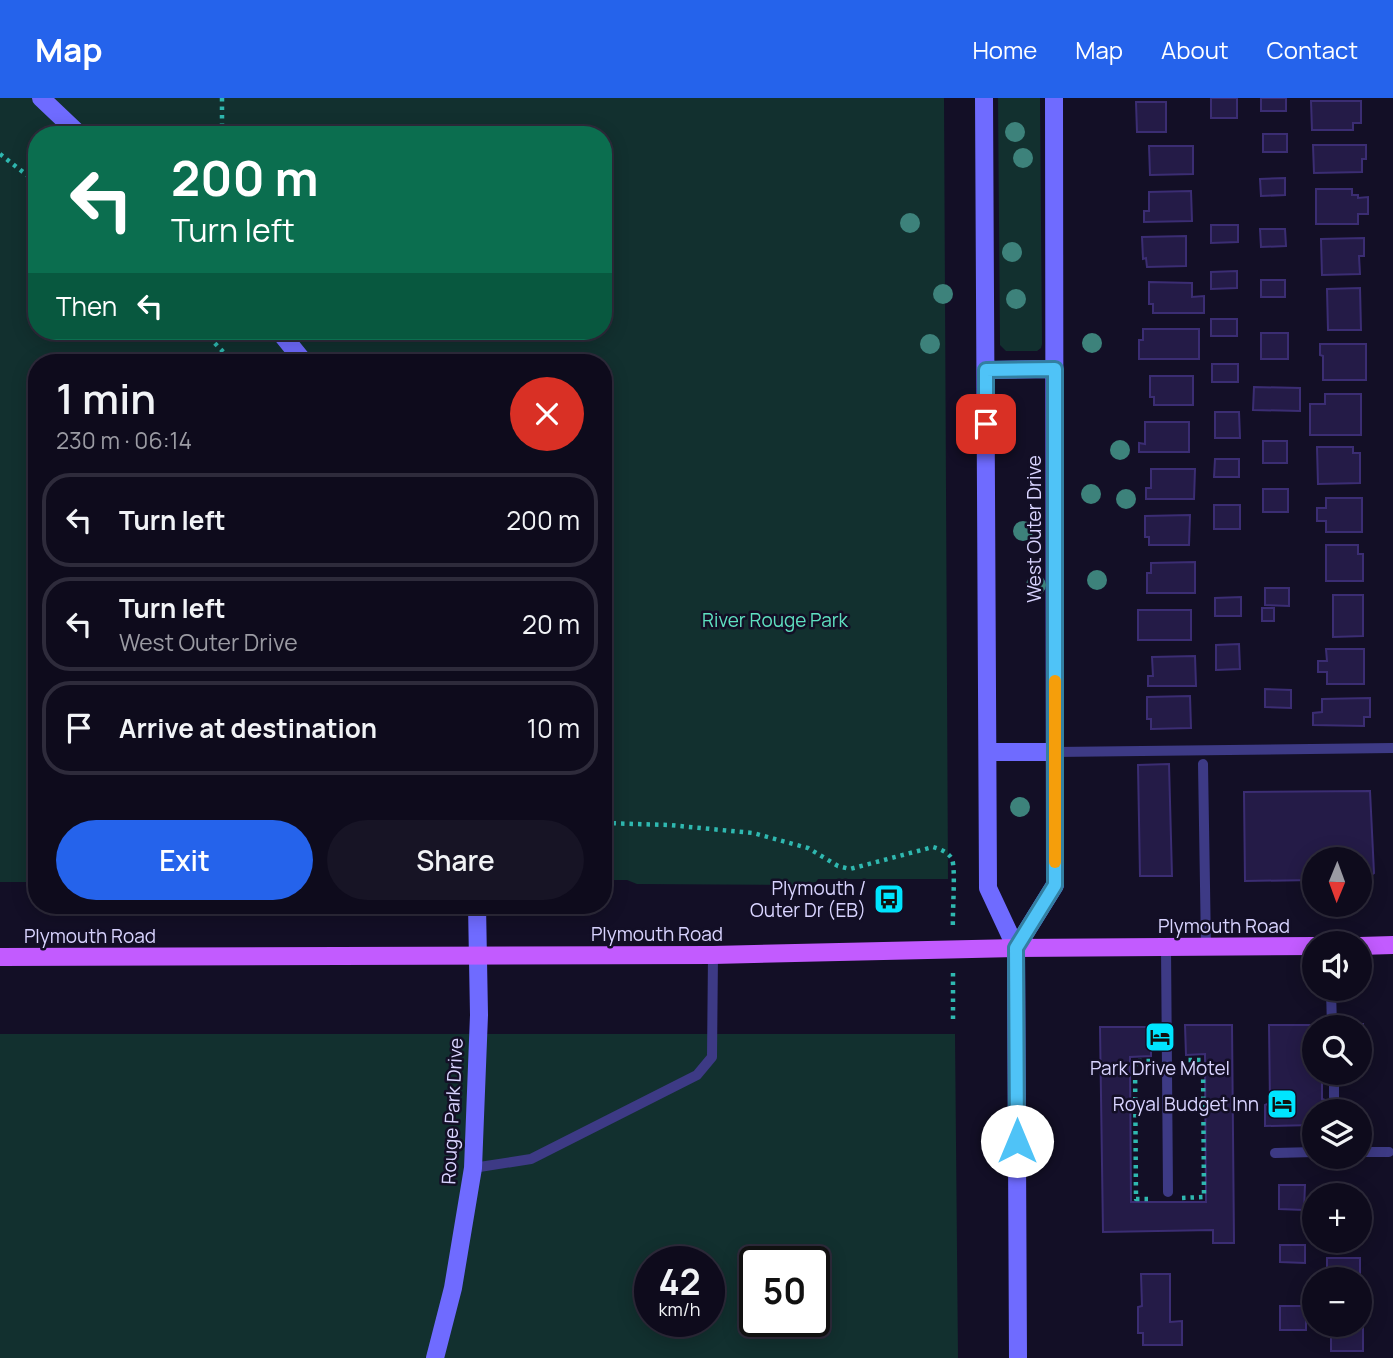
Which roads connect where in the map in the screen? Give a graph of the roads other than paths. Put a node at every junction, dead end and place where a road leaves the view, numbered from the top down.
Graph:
1 (41, 98) edge
2 (984, 98) edge
3 (1054, 98) edge
4 (71, 126) edge
5 (286, 340) edge
6 (298, 354) edge
7 (1055, 369) junction
8 (986, 370) junction
9 (1393, 748) edge
10 (988, 752) junction
11 (1055, 752) junction
12 (1203, 764) dead end
13 (477, 914) edge
14 (1393, 945) edge
15 (1302, 946) edge
16 (1372, 946) edge
17 (1166, 947) junction
18 (1206, 947) junction
19 (1016, 948) junction
20 (479, 955) junction
21 (713, 955) junction
22 (0, 957) edge
23 (1302, 1152) edge
24 (1372, 1152) edge
25 (1390, 1152) dead end
26 (1275, 1153) dead end
27 (473, 1168) junction
28 (1168, 1192) dead end
29 (435, 1358) edge
30 (1018, 1358) edge

1 - 4 main road
2 - 8 main road
3 - 7 main road, West Outer Drive
5 - 6 main road
7 - 8 main road
7 - 11 main road, West Outer Drive
8 - 10 main road
9 - 11 lane
10 - 11 main road
10 - 19 main road
11 - 19 main road, West Outer Drive
12 - 18 lane
13 - 20 main road, Rouge Park Drive
14 - 16 main road
15 - 18 main road, Plymouth Road
17 - 18 main road, Plymouth Road
17 - 19 main road, Plymouth Road
17 - 28 lane
19 - 21 main road, Plymouth Road
19 - 30 main road
20 - 21 main road, Plymouth Road
20 - 22 main road, Plymouth Road
20 - 27 main road, Rouge Park Drive
21 - 27 lane
23 - 26 lane
24 - 25 lane
27 - 29 main road, Rouge Park Drive

